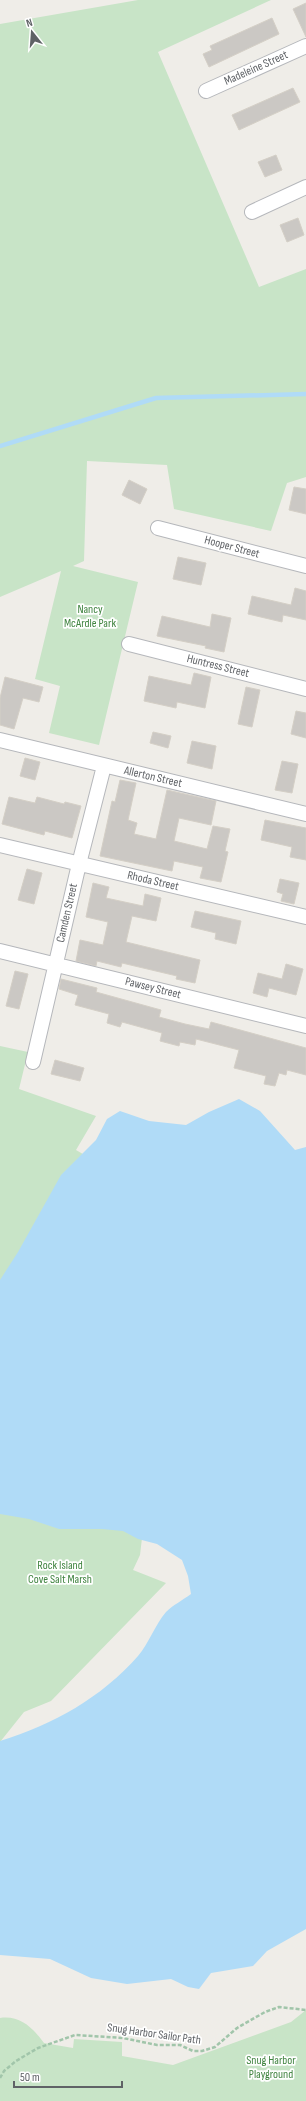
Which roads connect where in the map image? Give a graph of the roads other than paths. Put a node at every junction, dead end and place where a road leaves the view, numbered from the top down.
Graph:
1 (306, 46) edge
2 (206, 90) dead end
3 (306, 187) edge
4 (252, 212) dead end
5 (158, 528) dead end
6 (306, 566) edge
7 (129, 644) dead end
8 (306, 688) edge
9 (0, 740) edge
10 (104, 766) junction
11 (306, 814) edge
12 (0, 845) edge
13 (79, 864) junction
14 (306, 917) edge
15 (0, 951) edge
16 (55, 964) junction
17 (306, 1026) edge
18 (33, 1062) dead end

1 - 2 street, Madeleine Street
3 - 4 street
5 - 6 street, Hooper Street
7 - 8 street, Huntress Street
9 - 10 street, Allerton Street
10 - 11 street, Allerton Street
10 - 13 street, Camden Street
12 - 13 street, Rhoda Street
13 - 14 street, Rhoda Street
13 - 16 street, Camden Street
15 - 16 street, Pawsey Street
16 - 17 street, Pawsey Street
16 - 18 street, Camden Street

